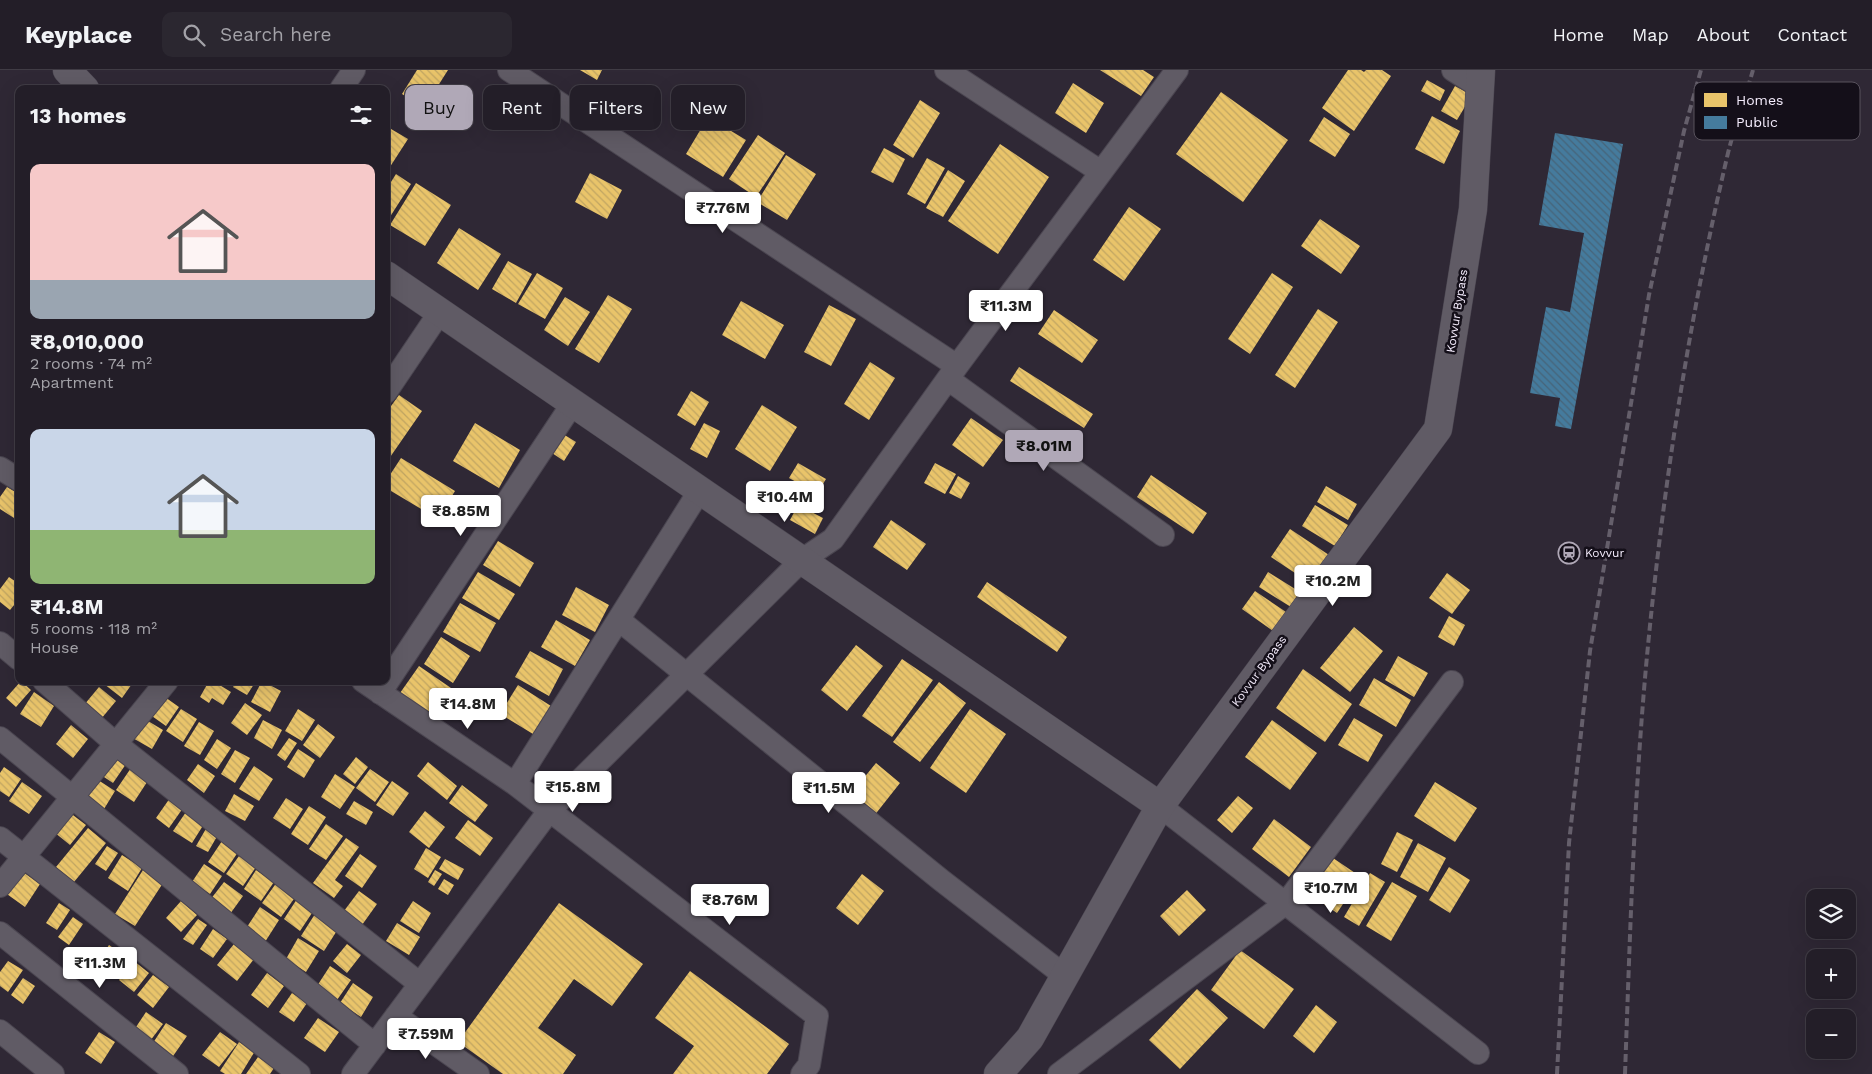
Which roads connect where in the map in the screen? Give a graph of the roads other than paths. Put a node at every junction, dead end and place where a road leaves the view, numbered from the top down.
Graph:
1 (67, 70) edge
2 (354, 70) edge
3 (509, 70) edge
4 (946, 70) edge
5 (1177, 70) edge
6 (1453, 70) edge
7 (1480, 79) edge
8 (81, 85) edge
9 (344, 85) edge
10 (1101, 172) junction
11 (390, 278) edge
12 (440, 312) junction
13 (953, 372) junction
14 (390, 386) edge
15 (573, 403) junction
16 (0, 468) edge
17 (15, 477) edge
18 (700, 490) junction
19 (1163, 535) dead end
20 (802, 560) junction
21 (619, 620) junction
22 (0, 643) edge
23 (15, 656) edge
24 (390, 662) edge
25 (686, 674) junction
26 (1452, 682) dead end
27 (49, 685) edge
28 (164, 685) edge
29 (372, 687) edge
30 (0, 738) edge
31 (116, 744) junction
32 (516, 784) junction
33 (73, 798) junction
34 (1160, 806) junction
35 (548, 811) junction
36 (0, 838) edge
37 (24, 857) junction
38 (0, 886) edge
39 (1286, 903) junction
40 (0, 933) edge
41 (1064, 976) junction
42 (420, 984) junction
43 (396, 1016) junction
44 (0, 1031) edge
45 (375, 1045) junction
46 (1478, 1052) dead end
47 (53, 1074) edge
48 (177, 1074) edge
49 (299, 1074) edge
50 (354, 1074) edge
51 (478, 1074) edge
52 (802, 1074) edge
53 (998, 1074) edge
54 (1059, 1074) edge

1 - 8 street
2 - 9 street
3 - 13 street
4 - 10 street
5 - 10 street
6 - 7 street
7 - 34 street, Kovvur Bypass
10 - 13 street
11 - 12 street
12 - 14 street
12 - 15 street
13 - 19 street
13 - 20 street
15 - 18 street
15 - 24 street
16 - 17 street
18 - 20 street
18 - 21 street
20 - 25 street
20 - 34 street
21 - 25 street
21 - 32 street
22 - 23 street
25 - 35 street
25 - 41 street
26 - 39 street
27 - 31 street
28 - 31 street
29 - 32 street
30 - 33 street
31 - 33 street
31 - 42 street
32 - 35 street
33 - 37 street
33 - 45 street
34 - 39 street
34 - 41 street, Kovvur Bypass
35 - 42 street
35 - 52 street
36 - 37 street
37 - 38 street
37 - 49 street
39 - 46 street
39 - 54 street
40 - 48 street
41 - 53 street, Kovvur Bypass
42 - 43 street
43 - 45 street
43 - 51 street
44 - 47 street
45 - 50 street

